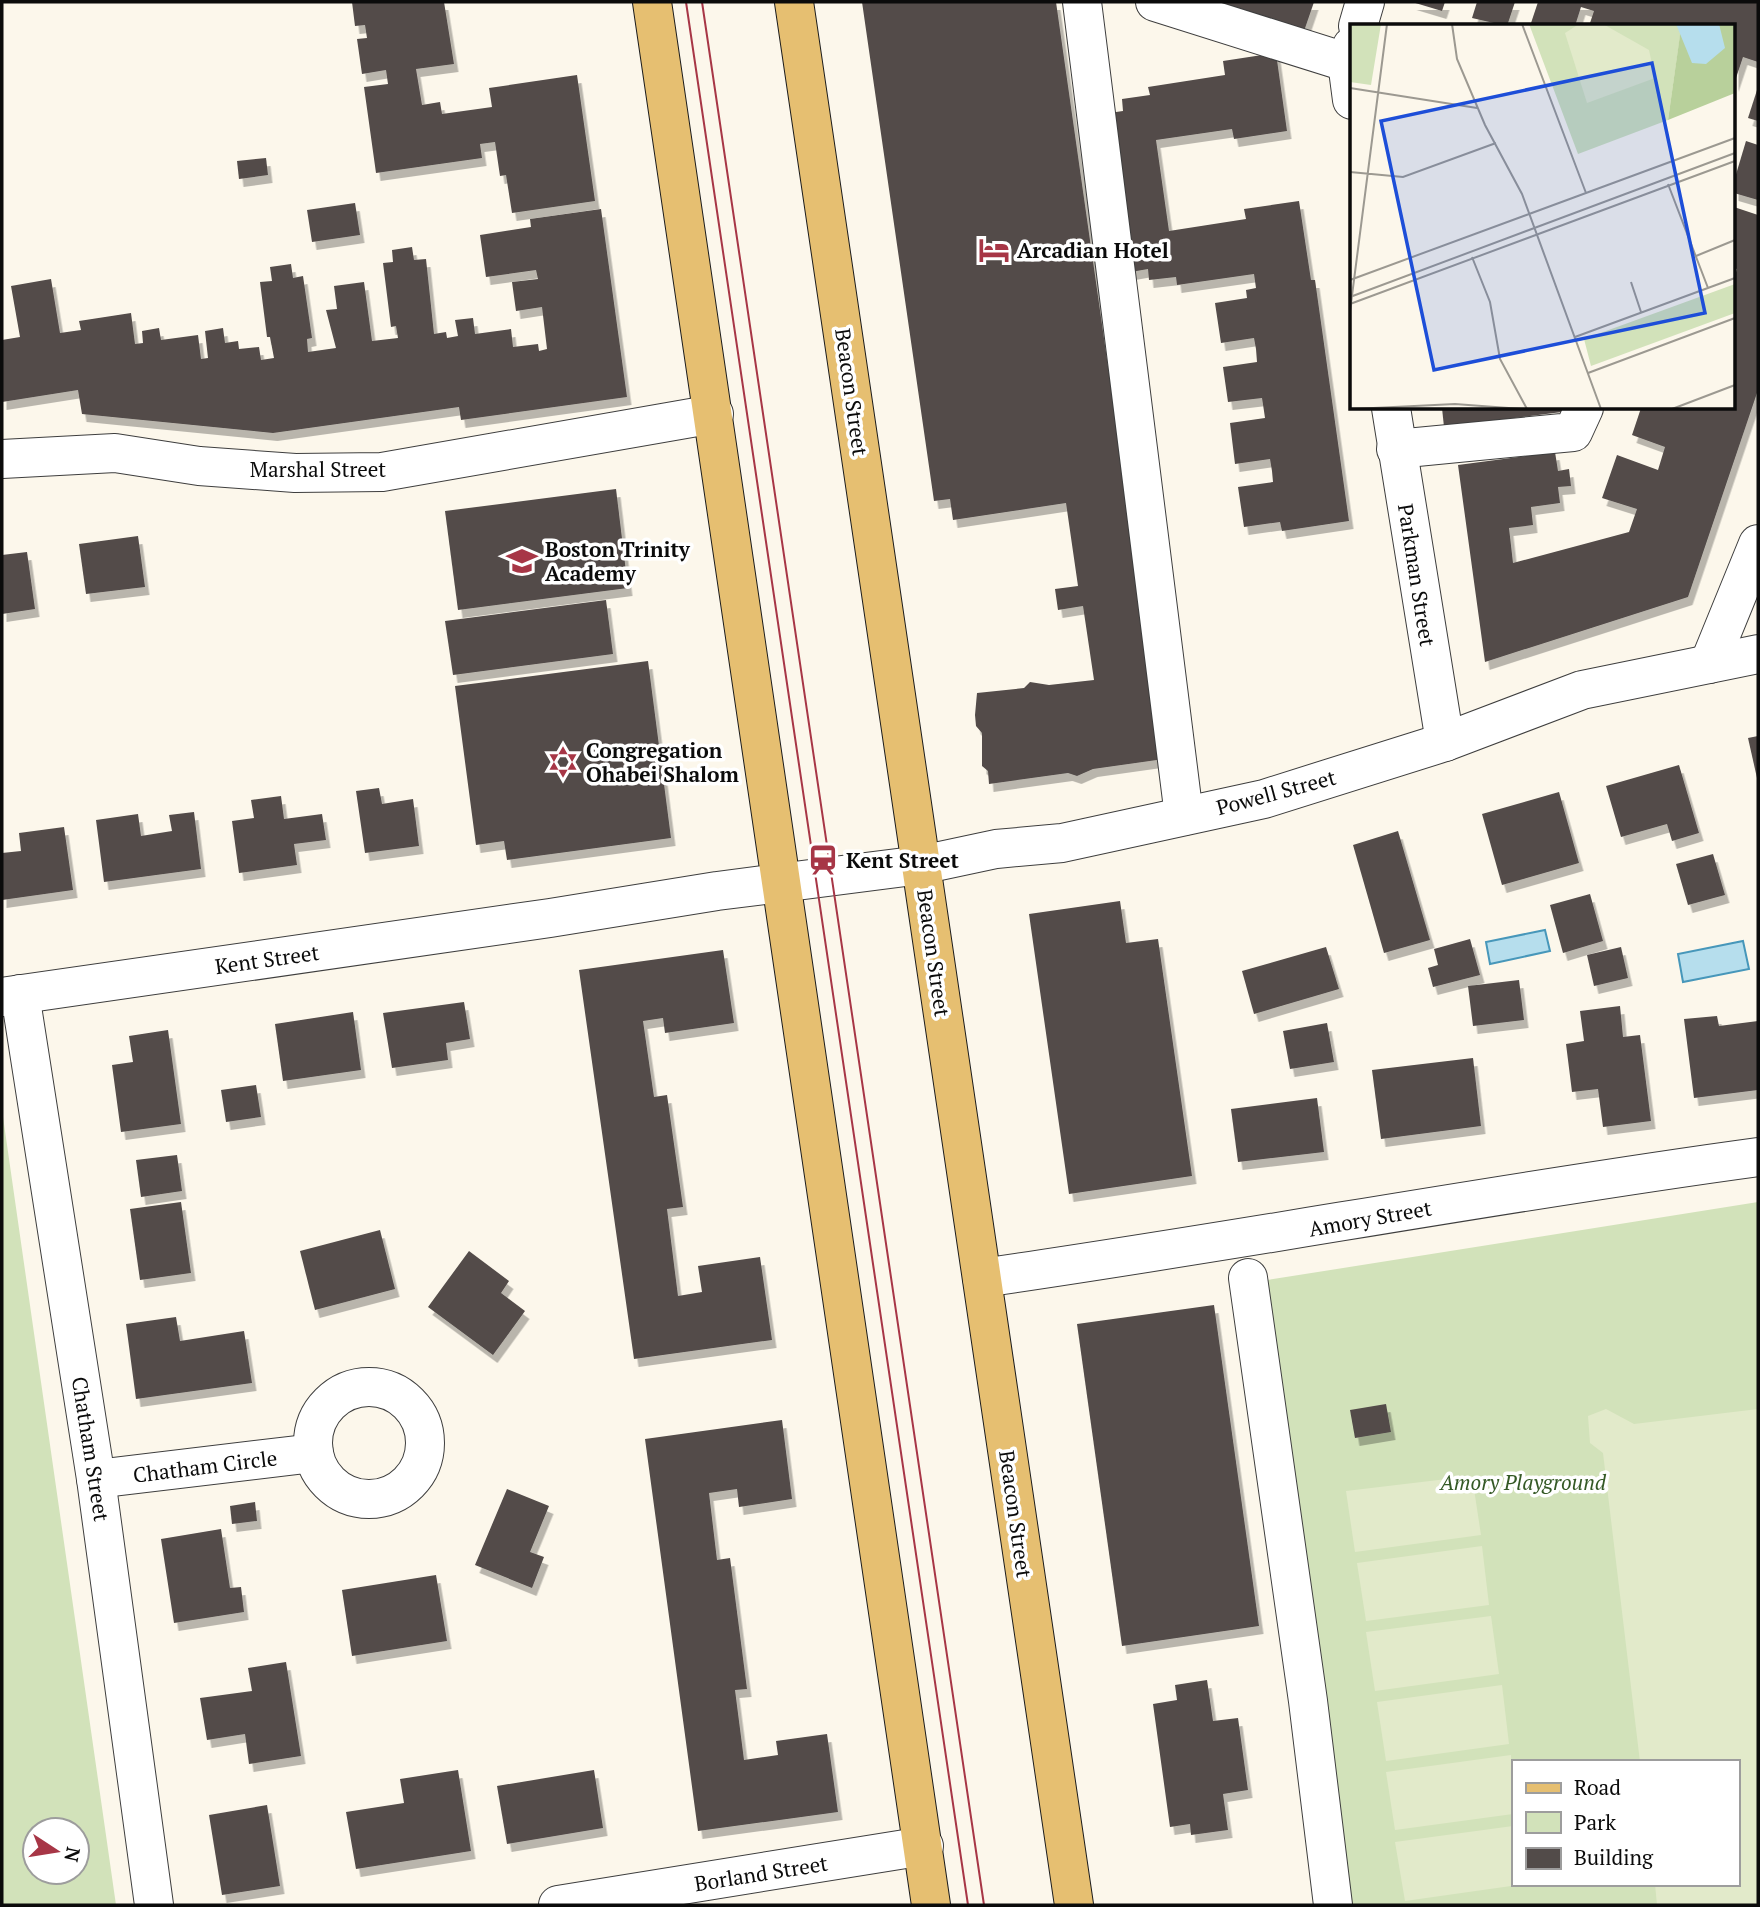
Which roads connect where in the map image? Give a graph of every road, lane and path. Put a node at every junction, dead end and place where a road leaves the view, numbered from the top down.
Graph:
1 (652, 2) edge
2 (794, 2) edge
3 (1082, 2) edge
4 (1155, 2) edge
5 (1366, 2) edge
6 (1359, 24) edge
7 (1350, 57) edge
8 (1391, 410) edge
9 (1583, 410) edge
10 (714, 414) junction
11 (1396, 449) junction
12 (2, 459) edge
13 (1758, 544) edge
14 (1758, 654) edge
15 (1709, 664) junction
16 (1445, 742) junction
17 (1184, 816) junction
18 (921, 865) junction
19 (782, 885) junction
20 (11, 996) edge
21 (1758, 1157) edge
22 (982, 1278) junction
23 (1248, 1278) dead end
24 (314, 1453) dead end
25 (96, 1479) junction
26 (923, 1846) junction
27 (154, 1905) edge
28 (558, 1905) edge
29 (931, 1905) edge
30 (1074, 1905) edge
31 (1333, 1905) edge

1 - 10 main road
2 - 18 main road, Beacon Street
3 - 17 street
4 - 7 street
5 - 6 street
8 - 11 street, Parkman Street
9 - 11 street
10 - 12 street, Marshal Street
10 - 19 main road
11 - 16 street, Parkman Street
13 - 15 street
14 - 15 street, Powell Street
15 - 16 street, Powell Street
16 - 17 street, Powell Street
17 - 18 street, Powell Street
18 - 19 street, Powell Street
18 - 22 main road, Beacon Street
19 - 20 street, Kent Street
19 - 26 main road
20 - 25 street, Chatham Street
21 - 22 street, Amory Street
22 - 30 main road, Beacon Street
23 - 31 street
24 - 25 street, Chatham Circle
25 - 27 street, Chatham Street
26 - 28 street, Borland Street
26 - 29 main road

